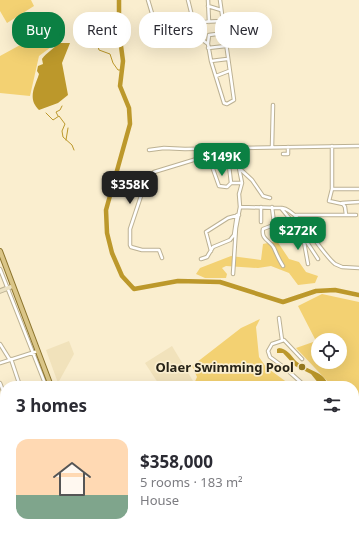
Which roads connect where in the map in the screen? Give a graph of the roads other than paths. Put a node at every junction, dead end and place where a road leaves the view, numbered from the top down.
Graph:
1 (148, 0) edge
2 (188, 0) edge
3 (208, 0) edge
4 (220, 1) edge
5 (208, 6) junction
6 (214, 7) junction
7 (221, 11) joint
8 (152, 12) edge
9 (209, 22) joint
10 (215, 22) edge
11 (215, 35) edge
12 (208, 44) junction
13 (215, 47) edge
14 (208, 48) junction
15 (226, 48) edge
16 (227, 59) junction
17 (211, 61) junction
18 (229, 71) junction
19 (216, 76) junction
20 (273, 105) dead end
21 (332, 146) junction
22 (359, 146) edge
23 (272, 147) junction
24 (288, 147) junction
25 (219, 148) junction
26 (227, 148) junction
27 (235, 148) junction
28 (244, 148) junction
29 (149, 150) dead end
30 (283, 154) dead end
31 (208, 155) junction
32 (243, 157) dead end
33 (239, 168) junction
34 (231, 183) junction
35 (242, 183) junction
36 (332, 189) junction
37 (359, 189) edge
38 (270, 198) dead end
39 (359, 202) edge
40 (341, 203) junction
41 (240, 207) junction
42 (261, 207) junction
43 (272, 207) junction
44 (281, 208) junction
45 (238, 215) junction
46 (296, 215) junction
47 (346, 215) junction
48 (356, 215) dead end
49 (290, 219) junction
50 (261, 222) dead end
51 (300, 233) junction
52 (0, 251) edge
53 (211, 251) junction
54 (162, 258) dead end
55 (201, 259) dead end
56 (318, 259) dead end
57 (308, 264) dead end
58 (283, 266) dead end
59 (359, 268) edge
60 (0, 269) edge
61 (233, 274) dead end
62 (13, 286) junction
63 (8, 288) junction
64 (0, 291) edge
65 (279, 318) dead end
66 (282, 340) junction
67 (0, 344) edge
68 (38, 351) junction
69 (33, 353) junction
70 (302, 358) dead end
71 (10, 359) junction
72 (0, 363) edge
73 (18, 381) edge
74 (44, 381) edge
75 (49, 381) edge
76 (299, 381) edge

1 - 8 street
2 - 12 street
3 - 5 street
4 - 6 street
4 - 7 street
5 - 6 street
5 - 9 street
6 - 7 street
9 - 10 street
11 - 12 street
12 - 14 street
13 - 14 street
14 - 17 street
15 - 16 street
16 - 17 street
16 - 18 street
17 - 19 street
18 - 19 street
18 - 19 street
20 - 23 street
21 - 22 street
21 - 24 street
21 - 36 street
23 - 24 street
23 - 28 street
24 - 30 street
25 - 26 street
25 - 29 street
25 - 31 street
26 - 27 street
26 - 34 street
27 - 28 street
27 - 33 street
28 - 32 street
31 - 34 street
31 - 54 street
33 - 35 street
33 - 38 street
34 - 35 street
35 - 41 street
36 - 37 street
36 - 40 street
39 - 40 street
40 - 47 street
41 - 42 street
41 - 45 street
42 - 43 street
42 - 50 street
43 - 44 street
43 - 58 street
44 - 46 street
44 - 49 street
45 - 53 street
45 - 53 street
45 - 61 street
46 - 47 street
46 - 59 street
47 - 48 street
49 - 51 street
49 - 51 street
51 - 56 street
51 - 57 street
52 - 62 main road
53 - 55 street
60 - 63 street
62 - 63 street
62 - 68 main road
63 - 64 street
63 - 69 street
65 - 66 street
66 - 70 street
66 - 76 street
67 - 71 street
68 - 69 street
68 - 75 main road
69 - 71 street
69 - 74 street
71 - 72 street
71 - 73 street

